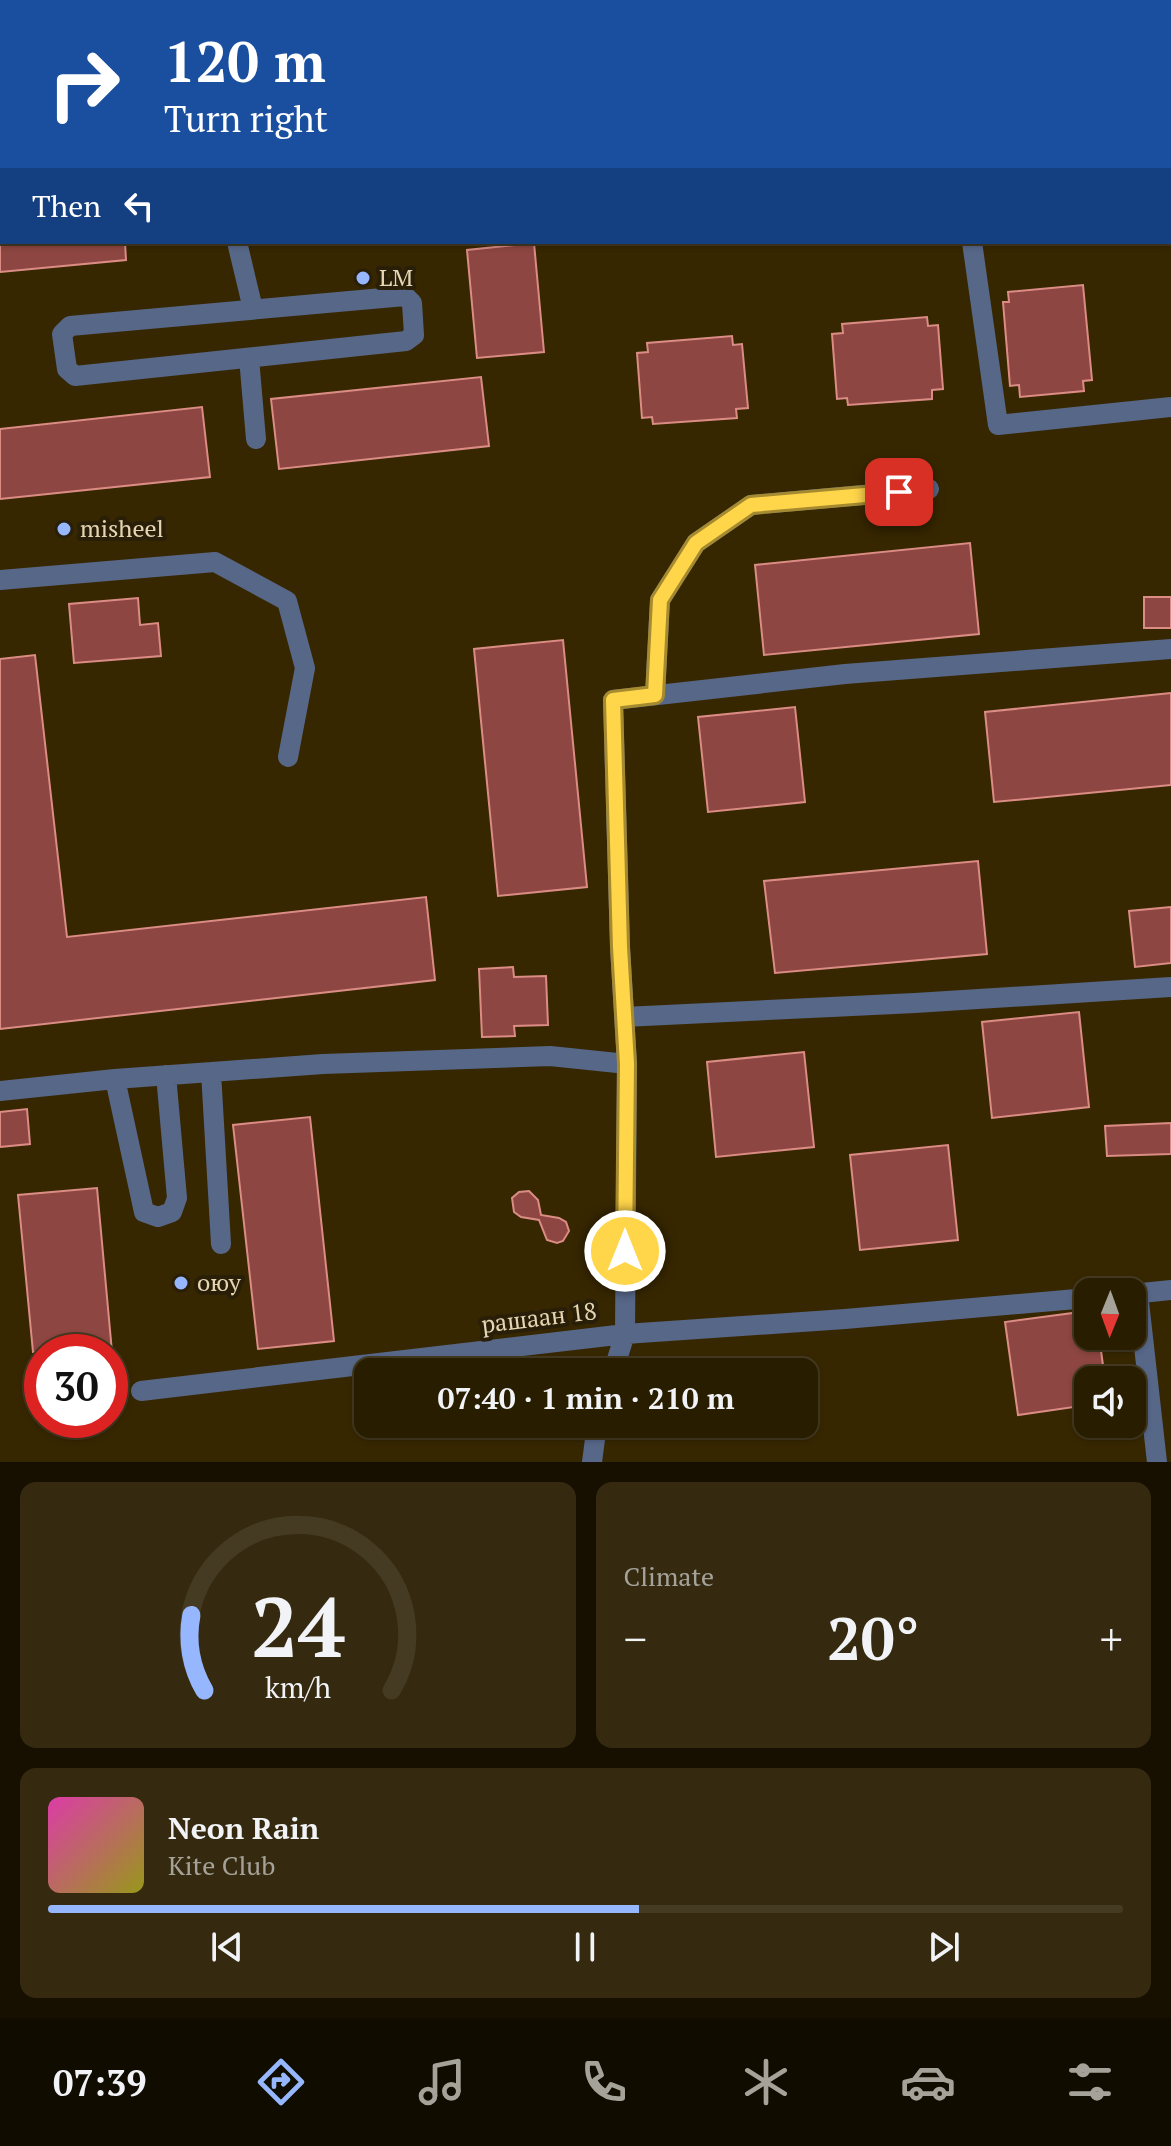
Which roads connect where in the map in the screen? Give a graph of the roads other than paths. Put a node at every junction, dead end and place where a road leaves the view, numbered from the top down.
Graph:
1 (237, 244) edge
2 (972, 244) edge
3 (253, 309) junction
4 (249, 358) junction
5 (1171, 407) edge
6 (256, 439) dead end
7 (929, 489) dead end
8 (0, 580) edge
9 (1171, 649) edge
10 (655, 695) junction
11 (288, 757) dead end
12 (1171, 987) edge
13 (624, 1017) junction
14 (627, 1064) junction
15 (211, 1072) junction
16 (166, 1075) junction
17 (115, 1079) junction
18 (0, 1091) edge
19 (221, 1244) dead end
20 (1171, 1290) edge
21 (1146, 1293) edge
22 (1074, 1299) edge
23 (625, 1334) junction
24 (1142, 1350) edge
25 (617, 1358) edge
26 (141, 1391) dead end
27 (595, 1438) edge
28 (592, 1462) edge
29 (1157, 1462) edge

1 - 3 street
2 - 5 street
3 - 4 street
3 - 4 street
4 - 6 street
7 - 10 street
8 - 11 street
9 - 10 street
10 - 13 street
12 - 13 street
13 - 14 street
14 - 15 street
14 - 23 street
15 - 16 street
15 - 19 street
16 - 17 street
16 - 17 street
17 - 18 street
20 - 21 street
22 - 23 street, рашаан 18
23 - 25 street
23 - 26 street, рашаан 18
24 - 29 street
27 - 28 street

